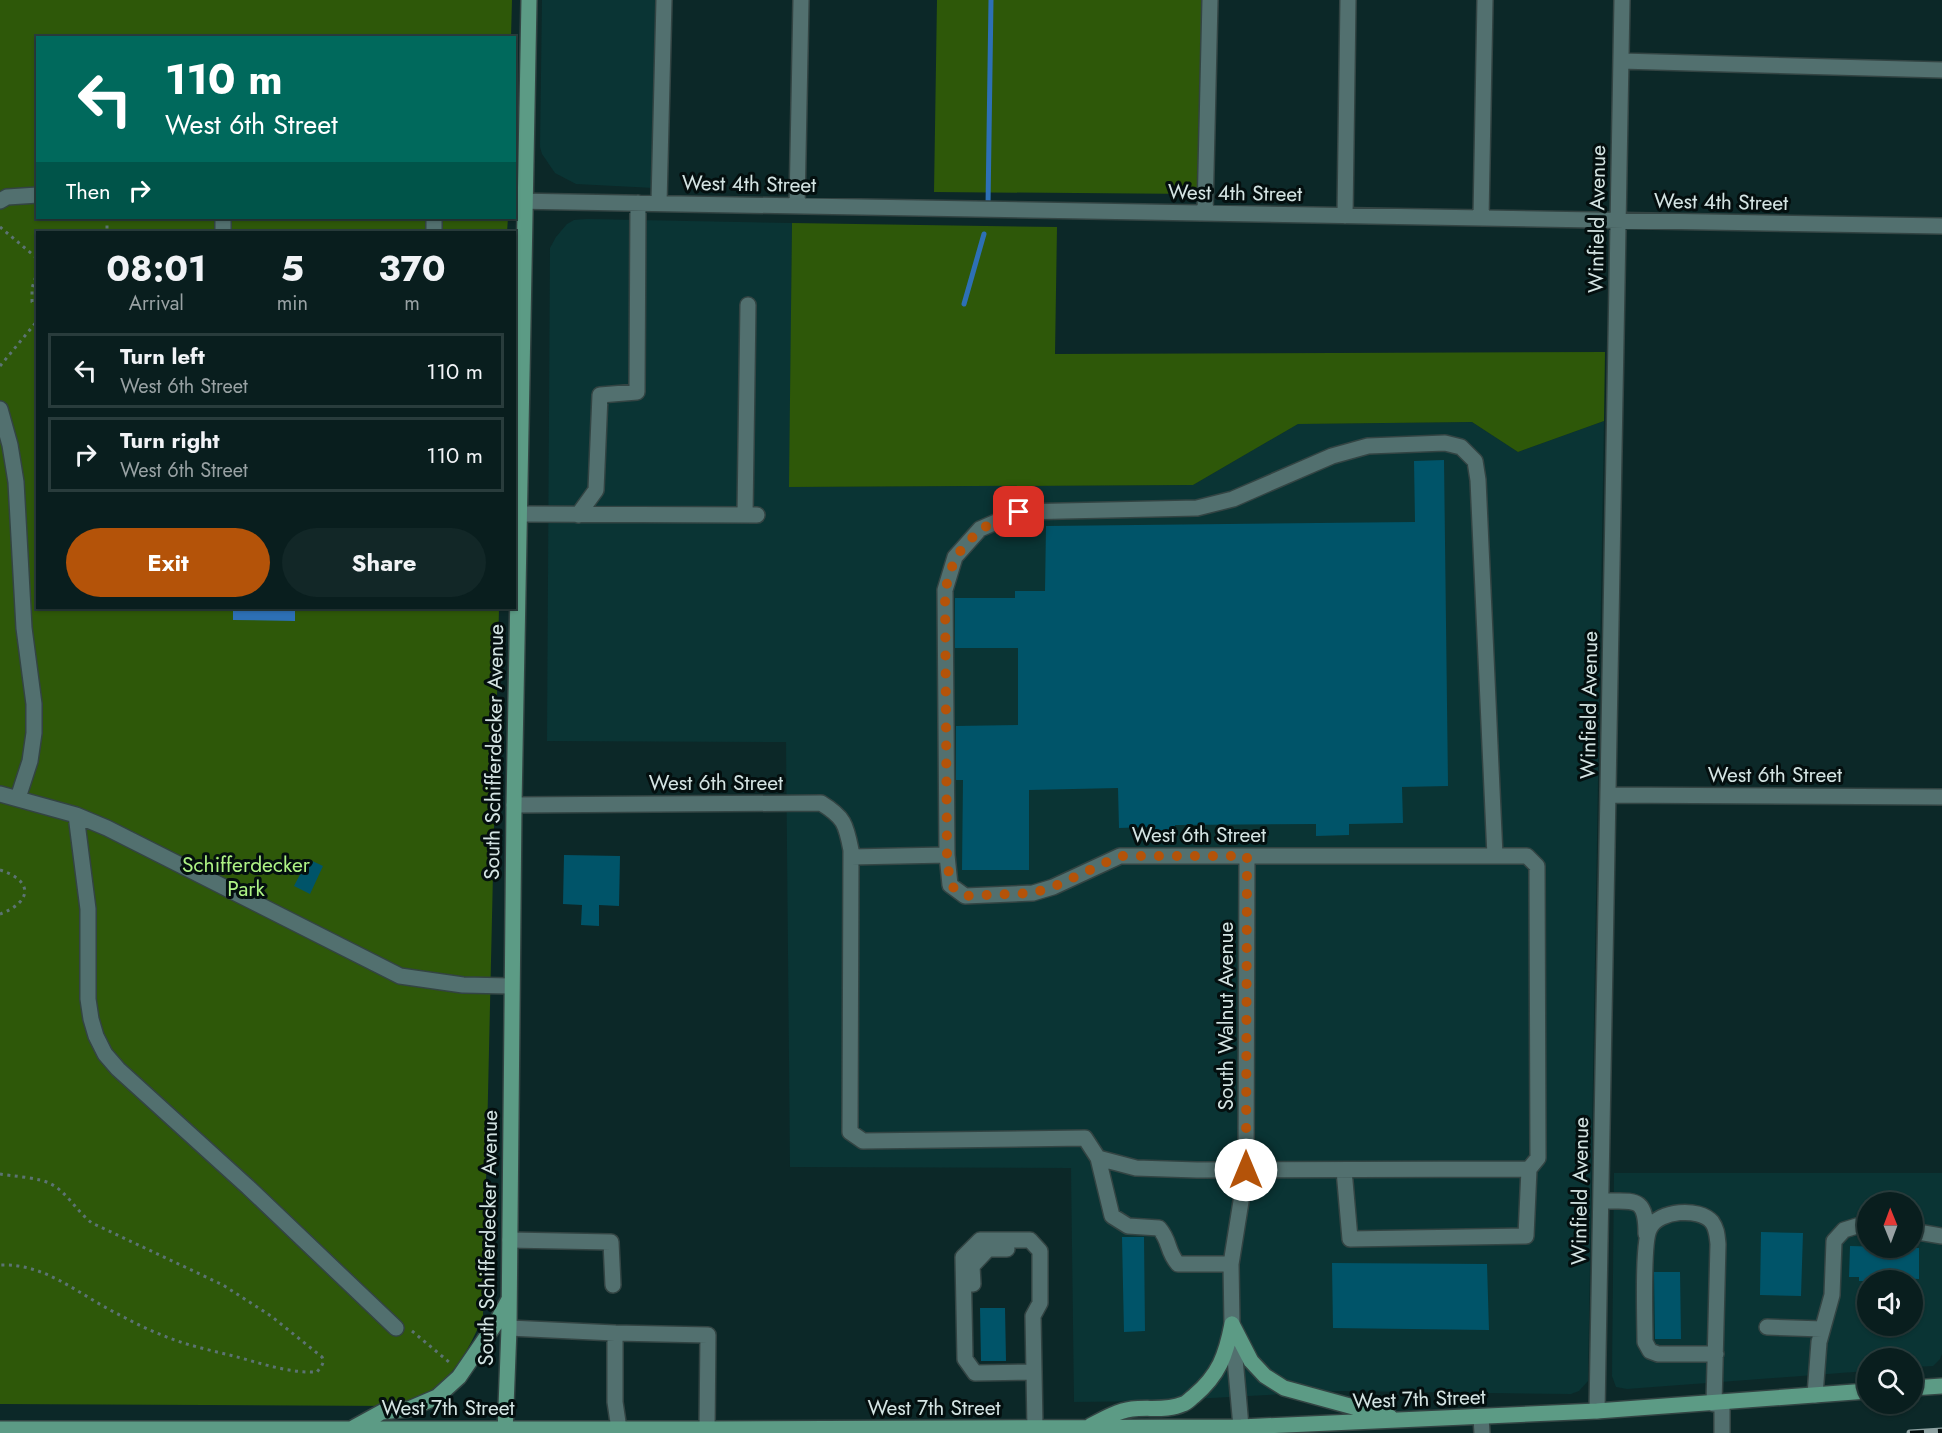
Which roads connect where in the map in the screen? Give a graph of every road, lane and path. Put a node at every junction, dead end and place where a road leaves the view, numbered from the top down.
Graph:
1 (529, 0) edge
2 (664, 0) edge
3 (801, 0) edge
4 (1210, 0) edge
5 (1348, 0) edge
6 (1485, 0) edge
7 (1622, 0) edge
8 (1621, 61) junction
9 (1942, 70) edge
10 (2, 194) edge
11 (36, 195) edge
12 (520, 201) edge
13 (638, 203) junction
14 (659, 203) junction
15 (797, 206) junction
16 (1205, 213) junction
17 (1345, 216) junction
18 (1481, 218) junction
19 (1618, 221) junction
20 (1942, 226) edge
21 (0, 227) edge
22 (36, 257) edge
23 (36, 272) edge
24 (748, 304) dead end
25 (36, 305) edge
26 (36, 322) edge
27 (0, 366) edge
28 (0, 409) edge
29 (520, 514) junction
30 (578, 515) junction
31 (0, 794) edge
32 (1608, 795) junction
33 (1942, 797) edge
34 (18, 798) junction
35 (514, 805) junction
36 (76, 815) junction
37 (947, 855) junction
38 (1247, 856) junction
39 (1496, 856) junction
40 (851, 857) junction
41 (0, 870) edge
42 (0, 914) edge
43 (511, 986) junction
44 (1098, 1158) junction
45 (1529, 1169) junction
46 (1246, 1170) junction
47 (1344, 1170) junction
48 (0, 1174) edge
49 (1600, 1201) junction
50 (1857, 1226) edge
51 (1923, 1233) edge
52 (1942, 1236) edge
53 (1646, 1237) junction
54 (510, 1240) junction
55 (1231, 1264) junction
56 (0, 1265) edge
57 (613, 1285) dead end
58 (510, 1299) junction
59 (1232, 1324) junction
60 (1767, 1327) dead end
61 (396, 1328) joint
62 (509, 1328) junction
63 (1822, 1329) junction
64 (615, 1333) junction
65 (1716, 1354) junction
66 (449, 1368) dead end
67 (1034, 1372) junction
68 (1942, 1386) edge
69 (1923, 1387) edge
70 (1857, 1392) edge
71 (1815, 1395) junction
72 (1718, 1404) junction
73 (1597, 1411) junction
74 (1481, 1417) junction
75 (1404, 1421) junction
76 (1241, 1426) junction
77 (1035, 1428) junction
78 (1086, 1428) junction
79 (0, 1429) edge
80 (619, 1429) junction
81 (707, 1429) junction
82 (356, 1431) edge
83 (505, 1431) edge
84 (651, 1431) edge
85 (768, 1431) edge
86 (1482, 1433) edge
87 (1722, 1433) edge

1 - 12 main road, South Schifferdecker Avenue
2 - 14 street
3 - 15 street
4 - 16 street
5 - 17 street
6 - 18 street
7 - 8 street, Winfield Avenue
8 - 9 street
8 - 19 street, Winfield Avenue
10 - 11 street
12 - 13 street, West 4th Street
12 - 29 main road, South Schifferdecker Avenue
13 - 14 street, West 4th Street
13 - 30 street
14 - 15 street, West 4th Street
15 - 16 street, West 4th Street
16 - 17 street, West 4th Street
17 - 18 street, West 4th Street
18 - 19 street, West 4th Street
19 - 20 street, West 4th Street
19 - 32 street, Winfield Avenue
21 - 22 path
23 - 25 path
24 - 30 street
26 - 27 path
28 - 34 street
29 - 30 street
29 - 35 main road, South Schifferdecker Avenue
31 - 34 street
32 - 33 street, West 6th Street
32 - 49 street, Winfield Avenue
34 - 36 street
35 - 40 street, West 6th Street
35 - 43 main road, South Schifferdecker Avenue
36 - 43 street
36 - 61 street
37 - 38 street, West 6th Street
37 - 39 street, West 6th Street
37 - 40 street
38 - 39 street, West 6th Street
38 - 46 street, South Walnut Avenue
39 - 45 street, West 6th Street
40 - 44 street, West 6th Street
41 - 42 path
43 - 54 main road, South Schifferdecker Avenue
44 - 46 street
44 - 55 street
45 - 47 street
45 - 47 street
46 - 47 street
46 - 55 street, South Walnut Avenue
48 - 56 path
49 - 53 street
49 - 73 street, Winfield Avenue
50 - 63 street
51 - 52 street
53 - 65 street
53 - 65 street
54 - 57 street
54 - 58 main road, South Schifferdecker Avenue
55 - 59 street, South Walnut Avenue
58 - 62 main road, South Schifferdecker Avenue
58 - 82 main road
59 - 75 main road
59 - 76 street, South Walnut Avenue
59 - 78 main road
60 - 63 street
61 - 66 path
62 - 64 street
62 - 83 main road, South Schifferdecker Avenue
63 - 71 street
64 - 80 street
64 - 81 street
65 - 72 street
67 - 67 street
67 - 77 street
68 - 69 main road
70 - 71 main road, West 7th Street
71 - 72 main road, West 7th Street
72 - 73 main road, West 7th Street
72 - 87 street
73 - 74 main road, West 7th Street
74 - 75 main road, West 7th Street
74 - 86 street
75 - 76 main road, West 7th Street
76 - 78 main road, West 7th Street
77 - 78 main road, West 7th Street
77 - 85 main road, West 7th Street
79 - 82 main road, West 7th Street
80 - 83 main road, West 7th Street
80 - 84 main road, West 7th Street
81 - 84 main road, West 7th Street
81 - 85 main road, West 7th Street
82 - 83 main road, West 7th Street

